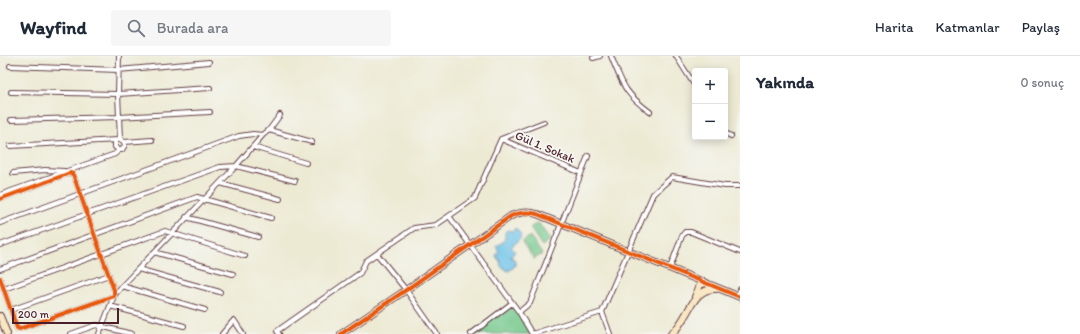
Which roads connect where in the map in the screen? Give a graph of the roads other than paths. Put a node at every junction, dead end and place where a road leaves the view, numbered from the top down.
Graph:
1 (119, 56) edge
2 (600, 56) edge
3 (611, 56) edge
4 (676, 56) edge
5 (593, 58) dead end
6 (209, 62) dead end
7 (10, 66) dead end
8 (118, 70) junction
9 (692, 81) edge
10 (210, 88) dead end
11 (11, 92) dead end
12 (118, 94) junction
13 (210, 112) dead end
14 (650, 112) dead end
15 (280, 115) dead end
16 (118, 117) junction
17 (11, 120) dead end
18 (544, 122) dead end
19 (269, 130) junction
20 (728, 134) edge
21 (263, 135) junction
22 (731, 136) dead end
23 (501, 139) junction
24 (120, 140) junction
25 (152, 140) dead end
26 (312, 142) dead end
27 (10, 146) dead end
28 (253, 147) junction
29 (119, 150) junction
30 (588, 156) dead end
31 (306, 163) dead end
32 (236, 166) junction
33 (67, 171) junction
34 (581, 173) junction
35 (13, 174) dead end
36 (296, 181) dead end
37 (220, 183) junction
38 (740, 186) edge
39 (80, 194) junction
40 (0, 195) edge
41 (0, 199) edge
42 (204, 199) junction
43 (280, 199) dead end
44 (87, 214) junction
45 (449, 216) junction
46 (186, 218) junction
47 (271, 218) dead end
48 (0, 223) edge
49 (561, 224) junction
50 (171, 234) junction
51 (94, 235) junction
52 (258, 237) dead end
53 (0, 245) edge
54 (470, 245) junction
55 (154, 252) junction
56 (629, 252) junction
57 (740, 252) edge
58 (101, 254) junction
59 (377, 254) junction
60 (245, 256) dead end
61 (670, 268) junction
62 (0, 269) edge
63 (138, 269) junction
64 (233, 274) dead end
65 (109, 275) junction
66 (688, 276) junction
67 (0, 278) edge
68 (706, 283) junction
69 (122, 286) junction
70 (4, 289) junction
71 (720, 289) junction
72 (740, 289) edge
73 (406, 290) junction
74 (220, 292) dead end
75 (697, 293) junction
76 (114, 296) junction
77 (739, 296) edge
78 (693, 302) junction
79 (512, 303) junction
80 (110, 306) junction
81 (10, 310) junction
82 (205, 310) dead end
83 (519, 312) junction
84 (602, 312) junction
85 (0, 316) edge
86 (357, 323) junction
87 (102, 325) junction
88 (184, 326) dead end
89 (675, 333) edge
90 (7, 334) edge
91 (71, 334) edge
92 (99, 334) edge
93 (132, 334) edge
94 (222, 334) edge
95 (243, 334) edge
96 (279, 334) edge
97 (341, 334) edge
98 (347, 334) edge
99 (351, 334) edge
100 (437, 334) edge
101 (471, 334) edge
102 (532, 334) edge
103 (610, 334) edge

1 - 8 street
2 - 5 street
3 - 14 street
4 - 9 street
6 - 8 street
7 - 8 street
8 - 12 street
10 - 12 street
11 - 12 street
12 - 16 street
13 - 16 street
15 - 19 street
16 - 17 street
16 - 24 street
18 - 23 street
19 - 21 street
19 - 26 street
20 - 22 street
21 - 28 street
21 - 39 street
23 - 34 street, Gül 1. Sokak
23 - 45 street
24 - 25 street
24 - 27 street
24 - 29 street
24 - 29 street
28 - 31 street
28 - 32 street
29 - 33 street
30 - 34 street
32 - 36 street
32 - 37 street
32 - 44 street
33 - 35 street
33 - 40 street
34 - 49 street
37 - 42 street
37 - 43 street
38 - 56 street
39 - 41 street
39 - 44 street
39 - 48 street
42 - 46 street
42 - 47 street
42 - 51 street
44 - 51 street
44 - 53 street
45 - 54 street
45 - 59 street
46 - 50 street
46 - 52 street
49 - 54 street
49 - 56 street
49 - 83 street
50 - 55 street
50 - 58 street
50 - 60 street
51 - 58 street
51 - 62 street
54 - 73 street
54 - 79 street
55 - 63 street
55 - 64 street
56 - 61 street
56 - 84 street
57 - 61 street
58 - 65 street
58 - 70 street
59 - 73 street
59 - 96 street
61 - 66 street
63 - 69 street
63 - 74 street
65 - 76 street
65 - 81 street
66 - 68 street
66 - 75 street
67 - 70 street
68 - 71 street
68 - 75 street
69 - 76 street
69 - 82 street
70 - 81 street
71 - 77 street
71 - 78 street
72 - 77 street
73 - 86 street
73 - 100 street
75 - 78 street
76 - 80 street
76 - 81 street
78 - 89 street
79 - 83 street
79 - 101 street
80 - 87 street
80 - 88 street
83 - 102 street
84 - 102 street
84 - 103 street
85 - 90 street
86 - 97 street
86 - 99 street
87 - 91 street
87 - 92 street
87 - 93 street
94 - 95 street
97 - 98 street

